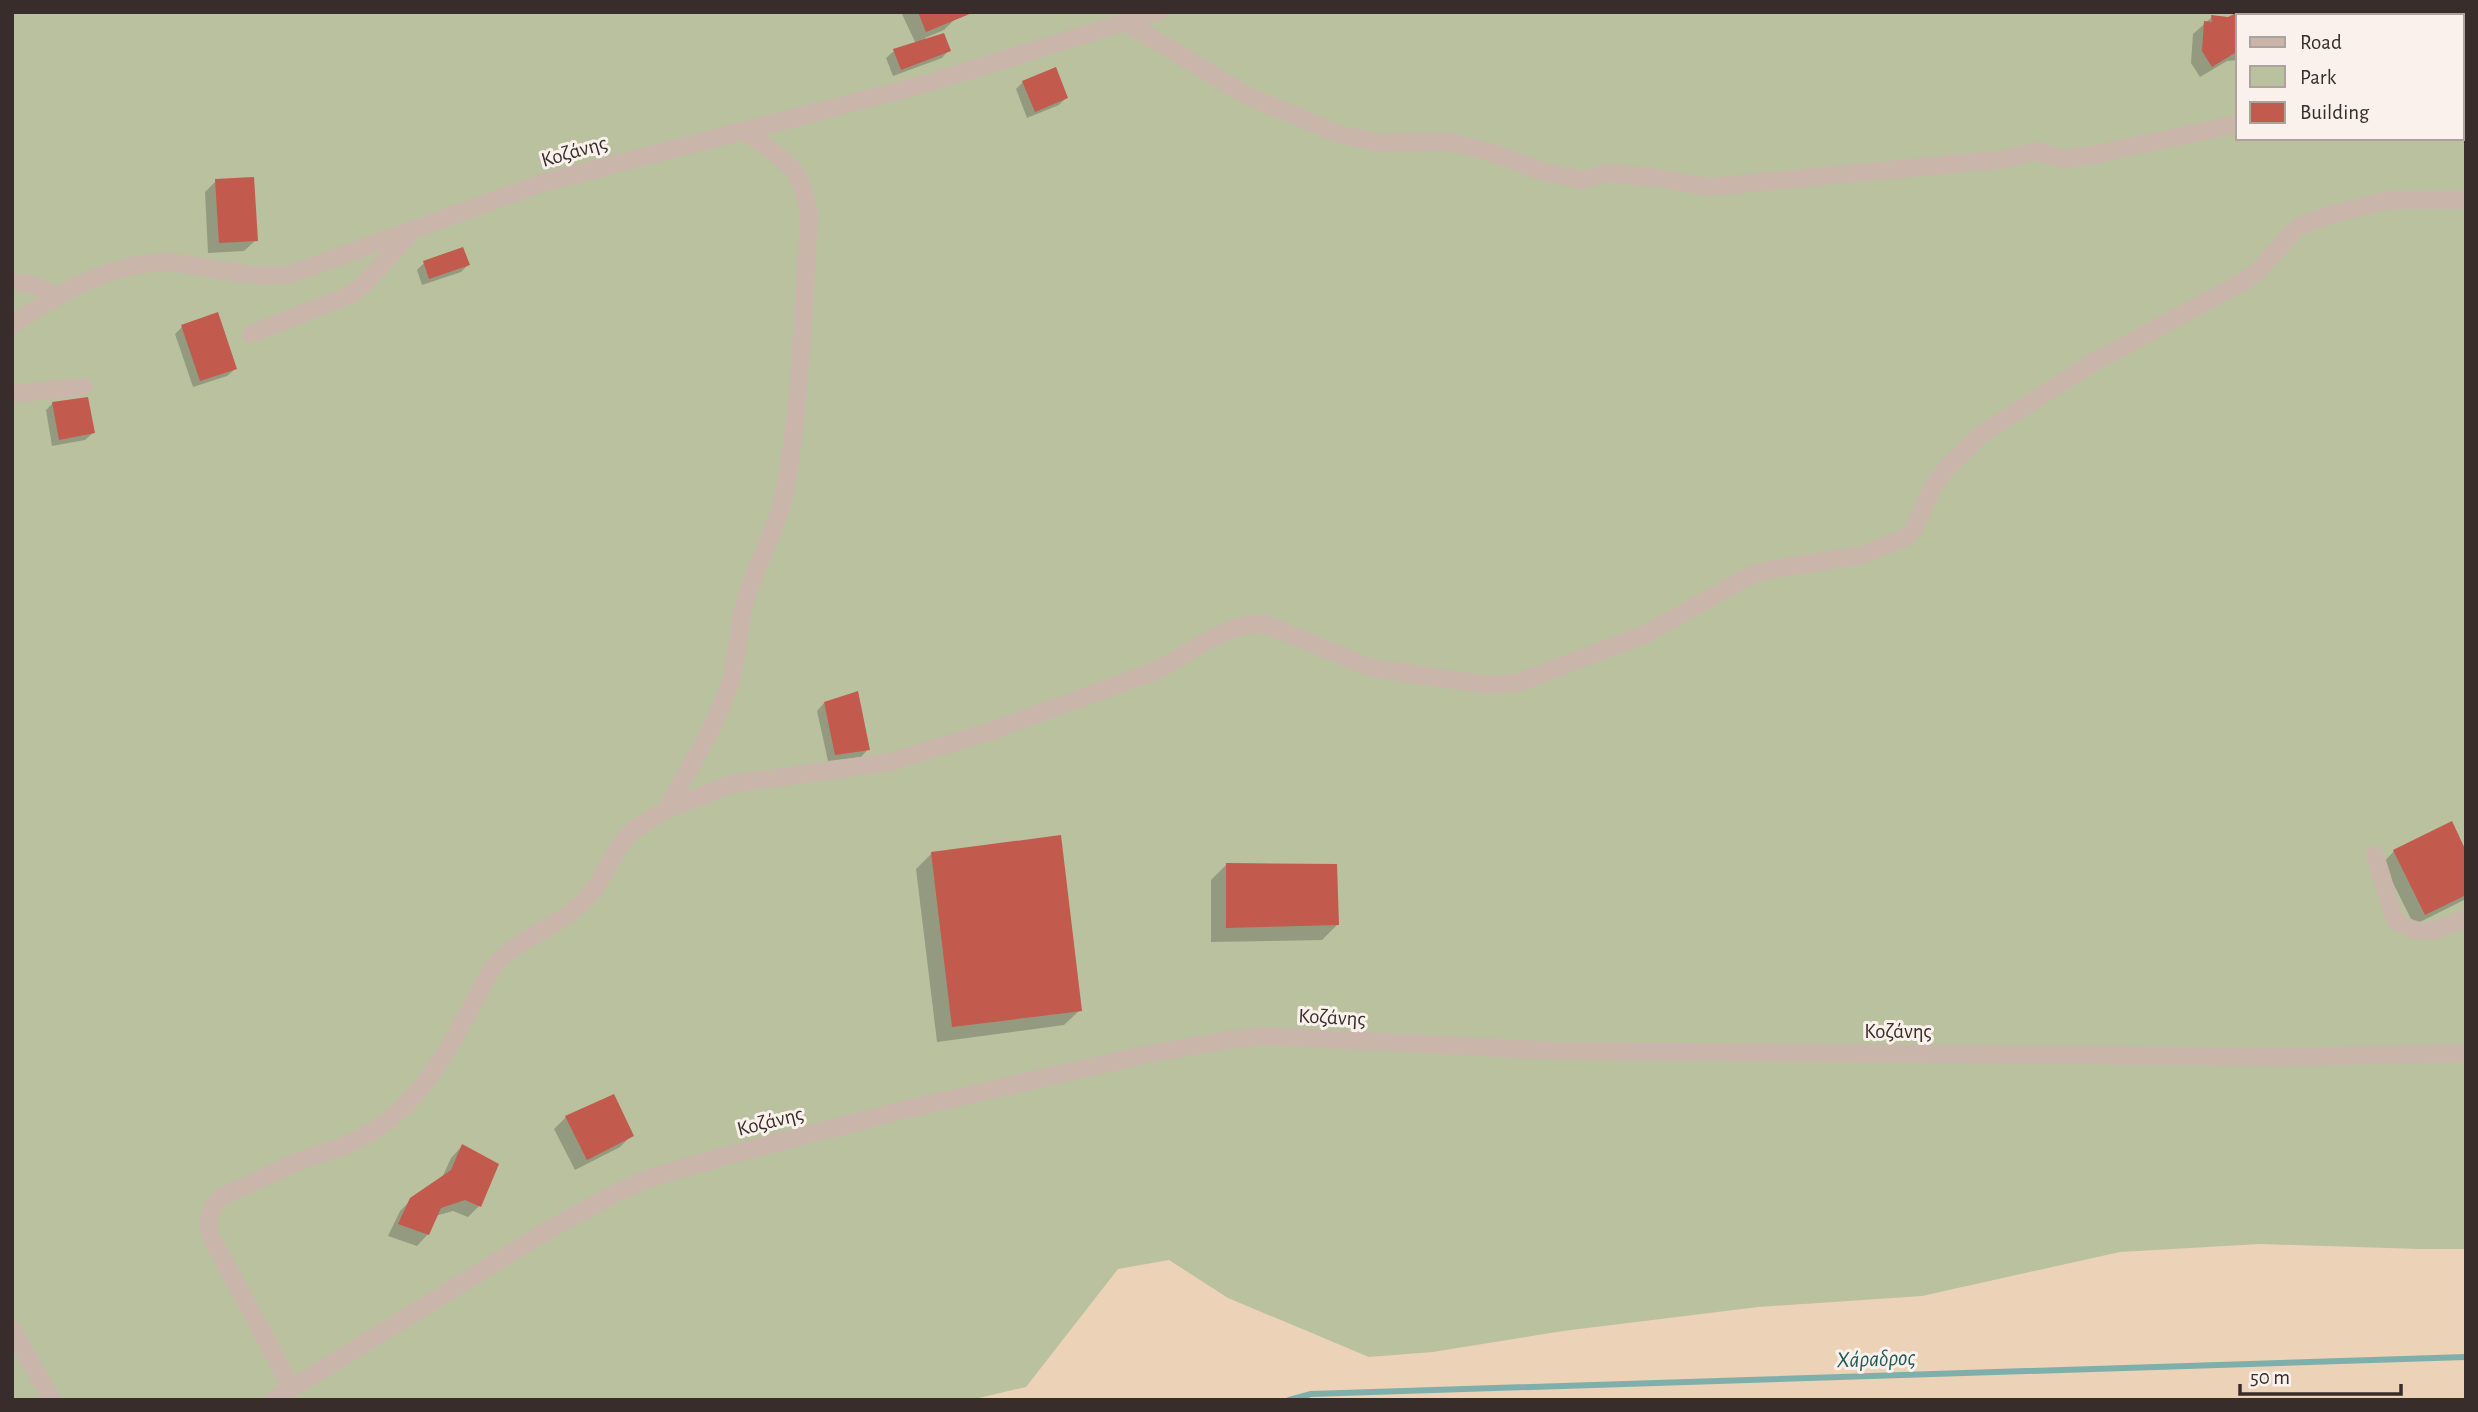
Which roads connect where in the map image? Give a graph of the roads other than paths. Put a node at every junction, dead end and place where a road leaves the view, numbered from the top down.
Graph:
1 (1158, 12) edge
2 (1124, 22) junction
3 (2236, 124) edge
4 (744, 131) junction
5 (2466, 200) edge
6 (414, 230) junction
7 (12, 282) edge
8 (58, 296) junction
9 (12, 324) edge
10 (251, 334) dead end
11 (84, 387) dead end
12 (12, 394) edge
13 (667, 809) junction
14 (2375, 855) dead end
15 (2466, 918) edge
16 (2466, 1053) edge
17 (12, 1329) edge
18 (292, 1388) junction
19 (52, 1400) edge
20 (273, 1400) edge

1 - 2 street, Κοζάνης
2 - 3 street
2 - 4 street, Κοζάνης
4 - 6 street, Κοζάνης
4 - 13 street
5 - 13 street
6 - 8 street, Κοζάνης
6 - 10 street
7 - 8 street
8 - 9 street, Κοζάνης
11 - 12 street
13 - 18 street
14 - 15 street
16 - 18 street, Κοζάνης
17 - 19 street
18 - 20 street, Κοζάνης

